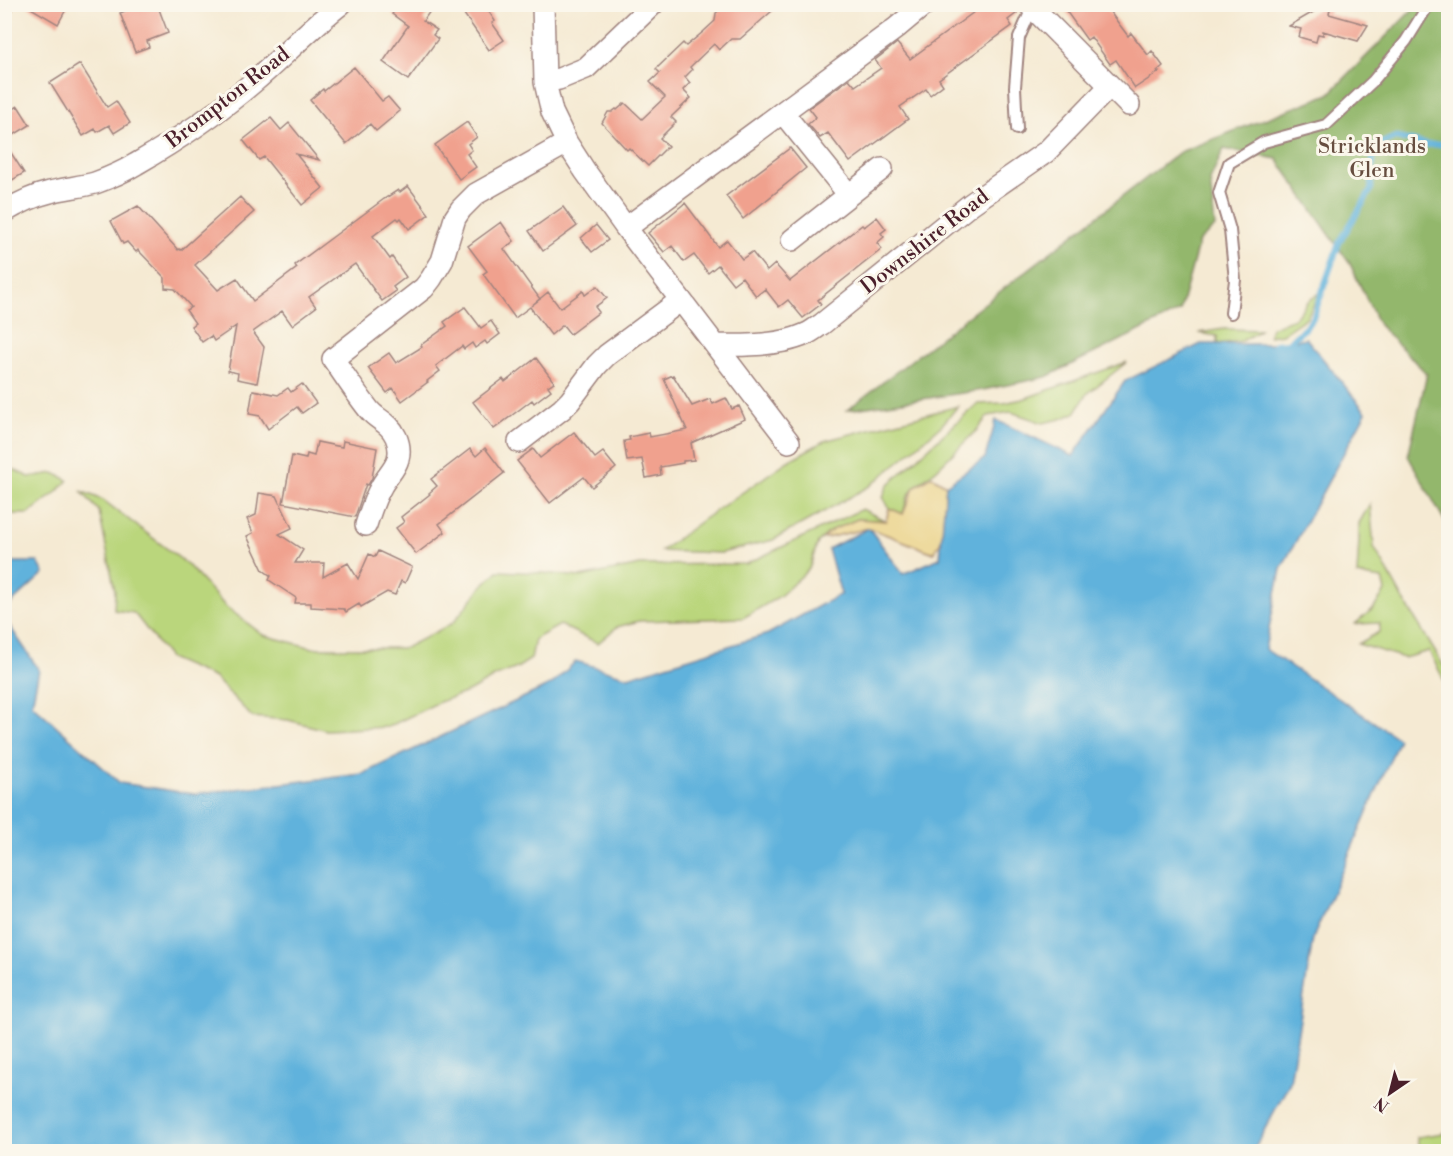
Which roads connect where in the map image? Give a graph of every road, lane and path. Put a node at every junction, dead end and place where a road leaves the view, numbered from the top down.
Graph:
1 (8, 4) edge
2 (341, 4) edge
3 (543, 4) edge
4 (653, 4) edge
5 (925, 4) edge
6 (1429, 4) edge
7 (1030, 6) edge
8 (4, 11) edge
9 (545, 82) junction
10 (1110, 86) junction
11 (1128, 105) dead end
12 (783, 113) junction
13 (1017, 129) dead end
14 (567, 142) junction
15 (882, 170) dead end
16 (849, 195) junction
17 (4, 212) edge
18 (626, 228) junction
19 (792, 240) dead end
20 (681, 300) junction
21 (1231, 313) dead end
22 (715, 345) junction
23 (519, 442) dead end
24 (789, 442) dead end
25 (366, 525) dead end

1 - 8 lane
2 - 17 street, Brompton Road
3 - 9 street
4 - 9 street
5 - 12 street
6 - 21 lane
7 - 10 street
7 - 13 lane
9 - 14 street
10 - 11 street
10 - 22 street, Downshire Road
12 - 16 street
12 - 18 street
14 - 18 street
14 - 25 street
15 - 16 street
16 - 19 street
18 - 20 street
20 - 22 street
20 - 23 street
22 - 24 street

